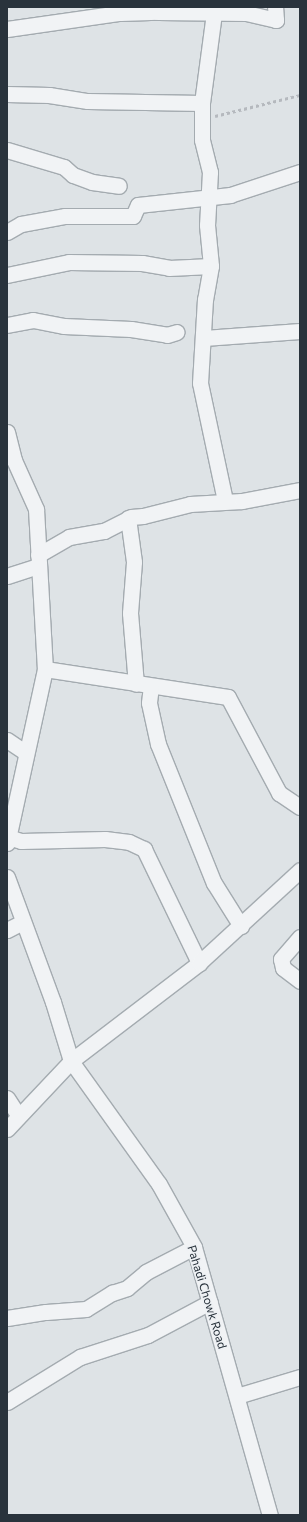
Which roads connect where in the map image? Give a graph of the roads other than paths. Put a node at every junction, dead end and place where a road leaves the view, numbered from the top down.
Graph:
1 (275, 7) edge
2 (214, 13) junction
3 (7, 29) edge
4 (7, 94) edge
5 (202, 102) junction
6 (7, 150) edge
7 (300, 172) edge
8 (120, 186) dead end
9 (210, 197) junction
10 (7, 232) edge
11 (211, 266) junction
12 (7, 275) edge
13 (7, 325) edge
14 (300, 331) edge
15 (177, 332) dead end
16 (204, 338) junction
17 (7, 432) edge
18 (11, 461) edge
19 (300, 490) edge
20 (225, 501) junction
21 (128, 518) junction
22 (38, 560) junction
23 (7, 576) edge
24 (45, 669) junction
25 (136, 684) junction
26 (151, 686) junction
27 (7, 740) edge
28 (26, 753) junction
29 (300, 807) edge
30 (8, 840) edge
31 (300, 870) edge
32 (7, 878) edge
33 (23, 922) junction
34 (241, 926) junction
35 (7, 930) edge
36 (300, 937) edge
37 (199, 963) junction
38 (300, 981) edge
39 (71, 1061) junction
40 (7, 1098) edge
41 (18, 1115) junction
42 (7, 1129) edge
43 (194, 1247) junction
44 (210, 1302) junction
45 (7, 1318) edge
46 (300, 1377) edge
47 (237, 1396) junction
48 (7, 1402) edge
49 (270, 1515) edge

1 - 2 street
2 - 3 street
2 - 5 street
4 - 5 street
5 - 9 street
6 - 8 street
7 - 9 street
9 - 10 street
9 - 11 street
11 - 12 street
11 - 16 street
13 - 15 street
14 - 16 street
16 - 20 street
17 - 18 street
18 - 22 street
19 - 20 street
20 - 21 street
21 - 22 street
21 - 25 street
22 - 23 street
22 - 24 street
24 - 25 street
24 - 28 street
25 - 26 street
26 - 29 street
26 - 34 street
27 - 28 street
28 - 30 street
30 - 37 street
31 - 34 street
32 - 33 street, Pahadi Chowk Road
33 - 35 street
33 - 39 street, Pahadi Chowk Road
34 - 37 street
36 - 38 street
37 - 39 street
39 - 41 street
39 - 43 street, Pahadi Chowk Road
40 - 41 street
41 - 42 street
43 - 44 street, Pahadi Chowk Road
43 - 45 street
44 - 47 street, Pahadi Chowk Road
44 - 48 street
46 - 47 street
47 - 49 street, Pahadi Chowk Road

